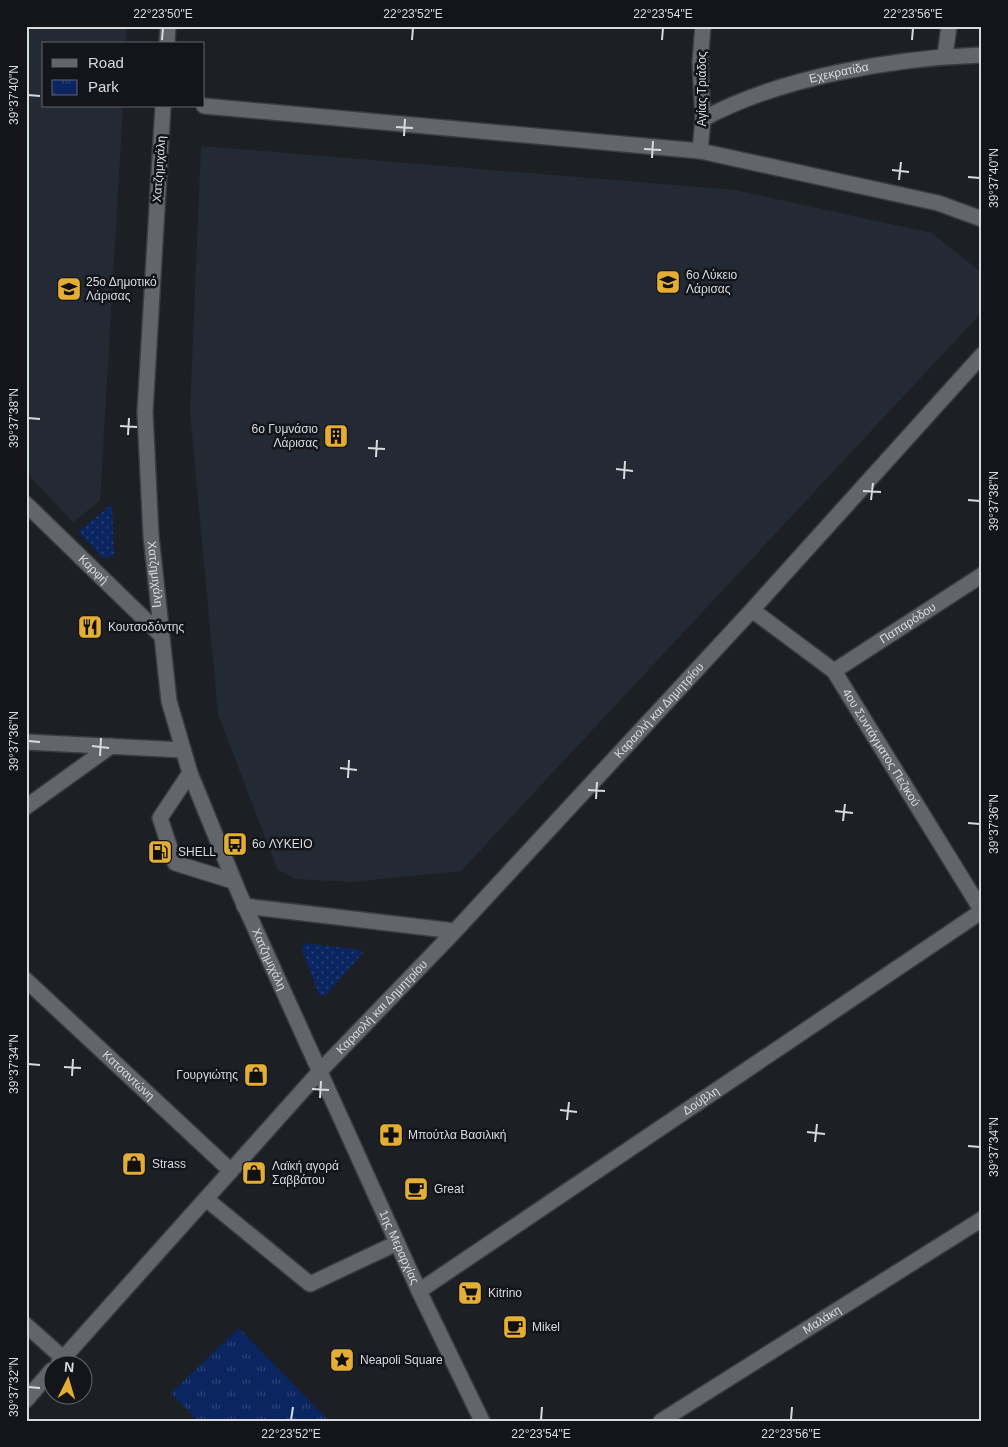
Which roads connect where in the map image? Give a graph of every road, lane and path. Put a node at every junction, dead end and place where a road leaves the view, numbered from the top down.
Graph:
1 (168, 26) edge
2 (703, 26) edge
3 (949, 26) edge
4 (167, 42) edge
5 (982, 55) edge
6 (945, 56) junction
7 (205, 106) edge
8 (163, 108) edge
9 (703, 120) junction
10 (700, 151) junction
11 (982, 219) edge
12 (982, 355) edge
13 (26, 504) edge
14 (982, 575) edge
15 (752, 610) junction
16 (160, 635) junction
17 (834, 671) junction
18 (26, 742) edge
19 (111, 746) junction
20 (183, 750) junction
21 (190, 773) junction
22 (26, 807) edge
23 (234, 881) junction
24 (244, 906) junction
25 (982, 911) edge
26 (455, 932) junction
27 (26, 980) edge
28 (321, 1070) junction
29 (231, 1171) junction
30 (206, 1199) junction
31 (982, 1219) edge
32 (397, 1243) junction
33 (419, 1291) junction
34 (26, 1325) edge
35 (53, 1354) edge
36 (66, 1354) edge
37 (42, 1382) edge
38 (26, 1400) edge
39 (482, 1421) edge
40 (661, 1421) edge

1 - 4 street
2 - 9 street, Αγίας Τριάδος
3 - 6 street
5 - 6 street, Εχεκρατίδα
6 - 9 street, Εχεκρατίδα
7 - 10 street
8 - 16 street, Χατζημιχάλη
9 - 10 street, Αγίας Τριάδος
10 - 11 street
12 - 15 street, Καραολή και Δημητρίου
13 - 16 street, Καρφή
14 - 17 street, Παπαρόδου
15 - 17 street, 4ου Συντάγματος Πεζικού
15 - 26 street, Καραολή και Δημητρίου
16 - 20 street, Χατζημιχάλη
17 - 25 street, 4ου Συντάγματος Πεζικού
18 - 19 street
19 - 20 street
19 - 22 street
20 - 21 street, Χατζημιχάλη
21 - 23 street, Χατζημιχάλη
21 - 23 street
23 - 24 street, Χατζημιχάλη
24 - 26 street
24 - 28 street, Χατζημιχάλη
25 - 33 street, Δούβλη
26 - 28 street, Καραολή και Δημητρίου
27 - 29 street, Κατσαντώνη
28 - 29 street
28 - 32 street, 1ης Μεραρχίας
29 - 30 street
30 - 32 street
30 - 36 street
31 - 40 street, Μαλάκη
32 - 33 street, 1ης Μεραρχίας
33 - 39 street, 1ης Μεραρχίας
34 - 35 street
37 - 38 street

